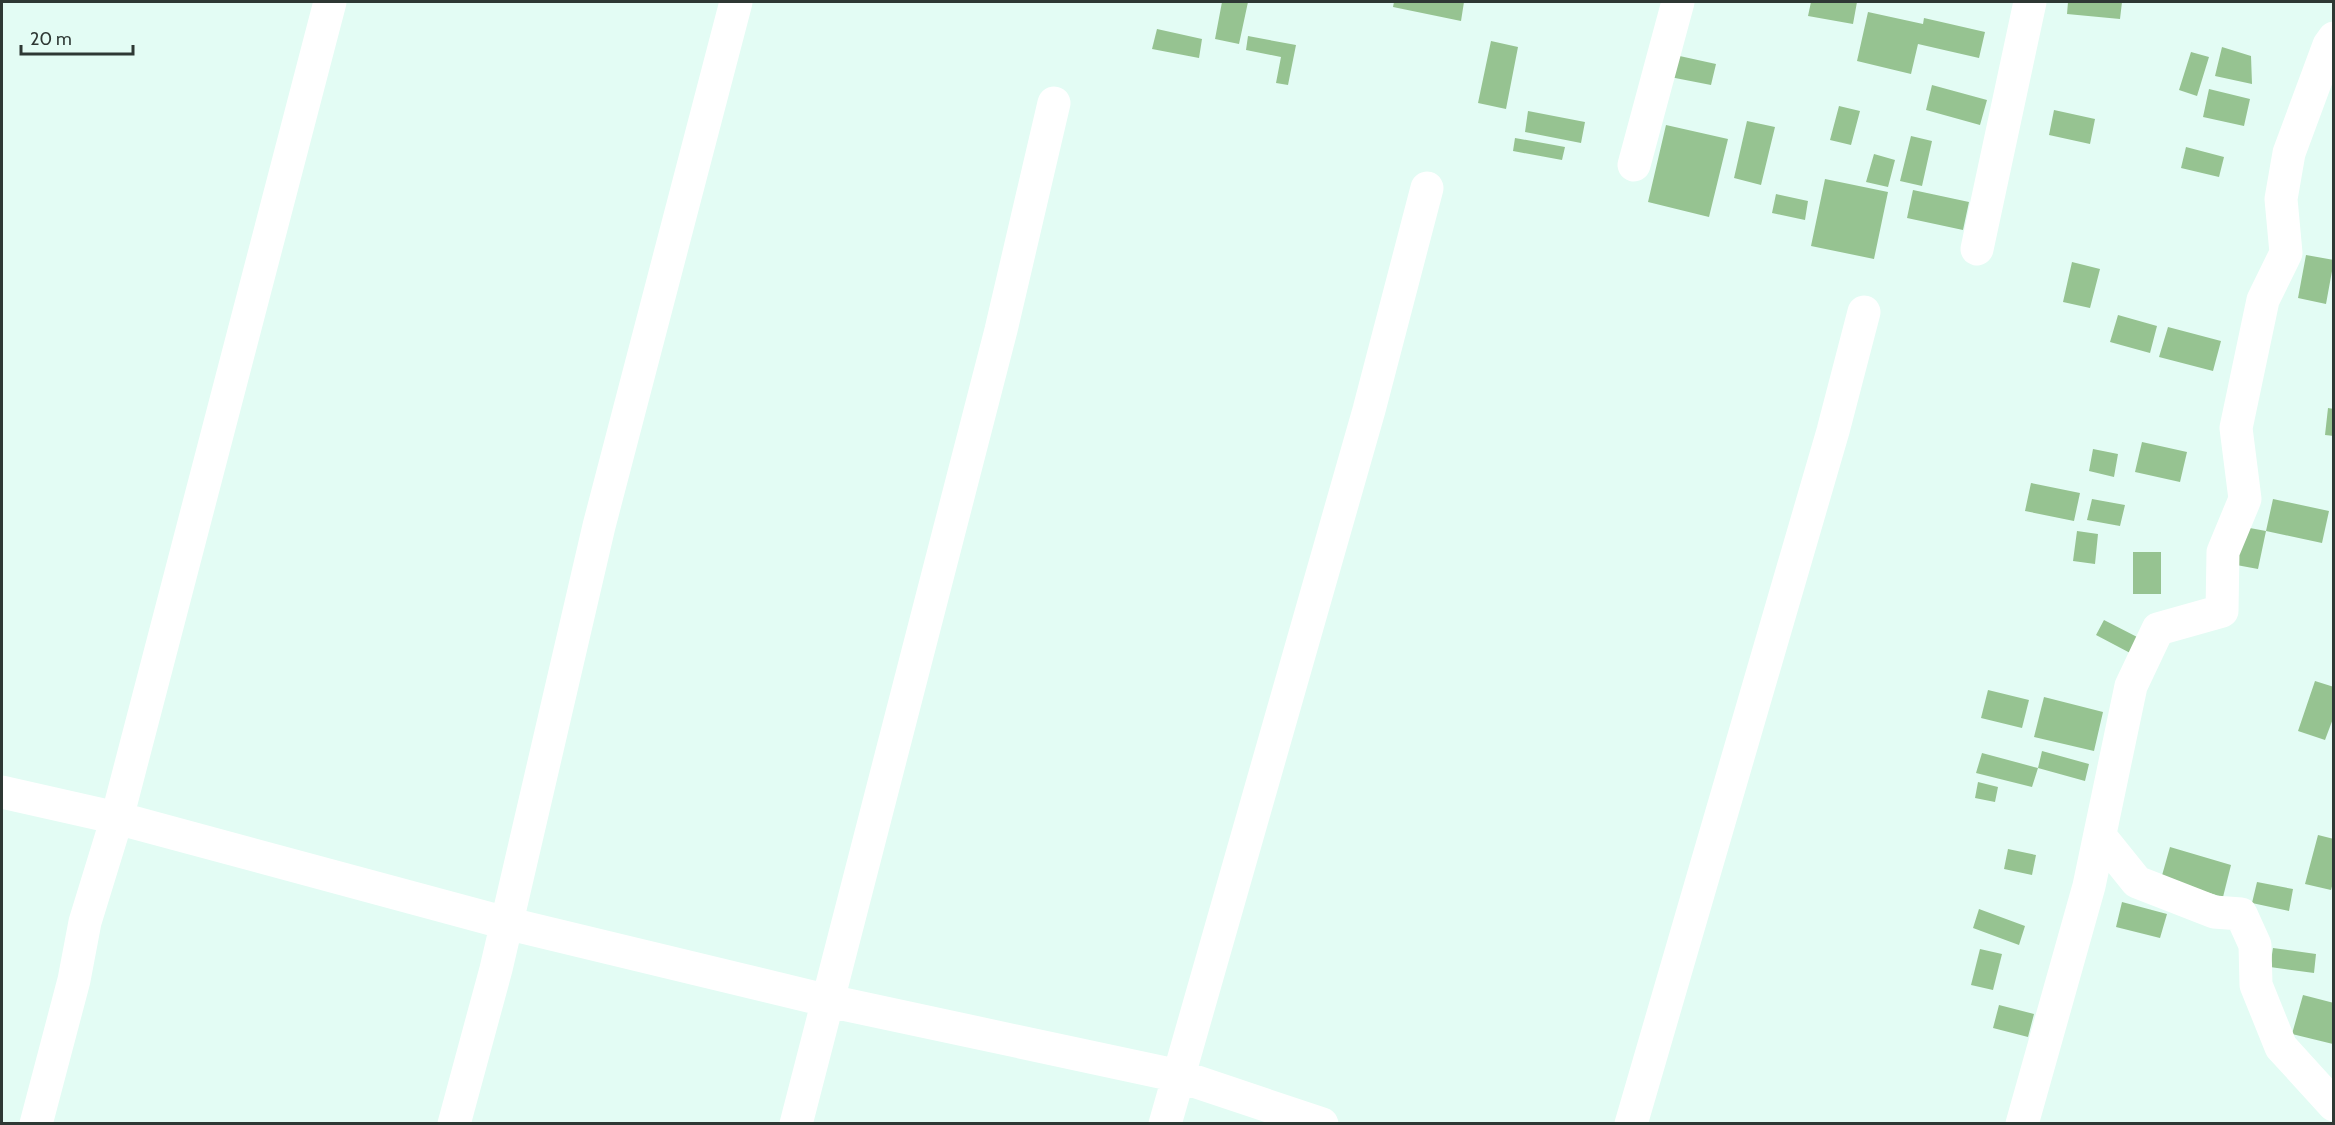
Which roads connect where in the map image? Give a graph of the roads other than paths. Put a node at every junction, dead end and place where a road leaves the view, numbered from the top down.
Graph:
1 (330, 2) edge
2 (736, 2) edge
3 (1678, 2) edge
4 (2030, 2) edge
5 (2334, 38) edge
6 (1054, 104) dead end
7 (1634, 165) dead end
8 (1427, 188) dead end
9 (1977, 249) dead end
10 (1864, 312) dead end
11 (2, 792) edge
12 (117, 818) junction
13 (2100, 836) junction
14 (506, 923) junction
15 (829, 1001) junction
16 (1179, 1076) junction
17 (2334, 1105) edge
18 (36, 1124) edge
19 (454, 1124) edge
20 (796, 1124) edge
21 (1165, 1124) edge
22 (1322, 1124) edge
23 (1631, 1124) edge
24 (2022, 1124) edge

1 - 12 street
2 - 14 street
3 - 7 street
4 - 9 street
5 - 13 street
6 - 15 street
8 - 16 street
10 - 23 street
11 - 12 street
12 - 14 street
12 - 18 street
13 - 17 street
13 - 24 street
14 - 15 street
14 - 19 street
15 - 16 street
15 - 20 street
16 - 21 street
16 - 22 street

